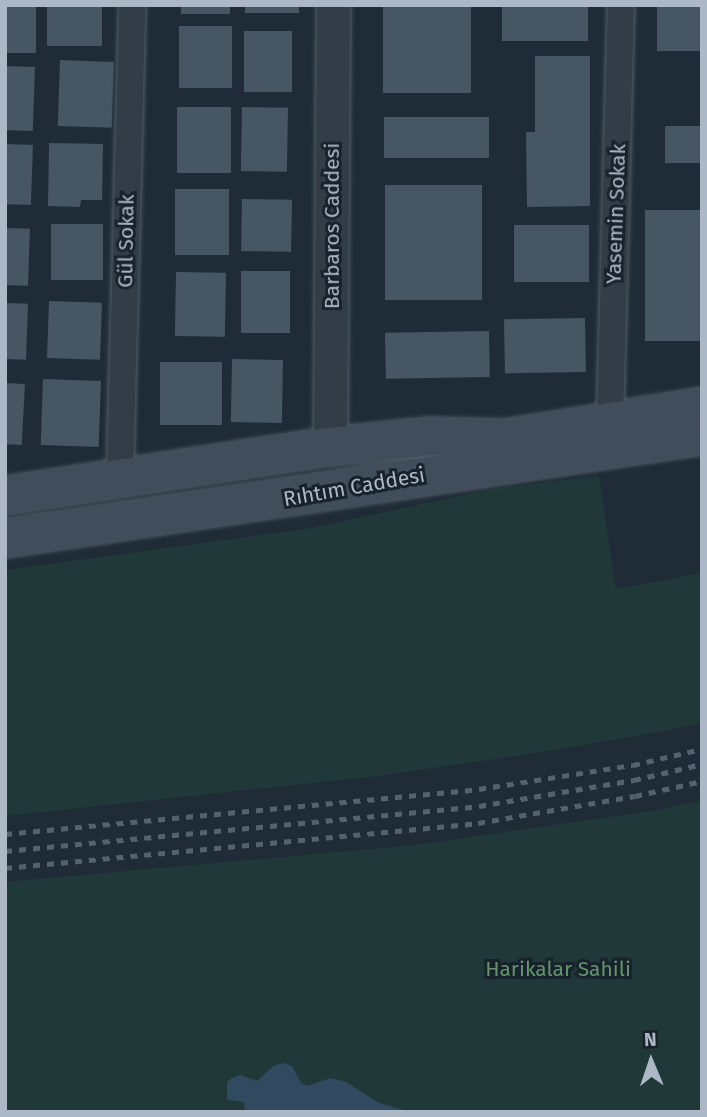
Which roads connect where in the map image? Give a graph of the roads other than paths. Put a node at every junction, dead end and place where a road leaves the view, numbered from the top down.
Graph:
1 (132, 5) edge
2 (333, 5) edge
3 (621, 5) edge
4 (702, 406) edge
5 (610, 422) junction
6 (702, 435) edge
7 (330, 446) junction
8 (120, 476) junction
9 (5, 495) edge
10 (5, 538) edge

1 - 8 street, Gül Sokak
2 - 7 street, Barbaros Caddesi
3 - 5 street, Yasemin Sokak
4 - 5 main road, Rıhtım Caddesi
5 - 7 main road, Rıhtım Caddesi
6 - 10 main road, Rıhtım Caddesi
7 - 8 main road, Rıhtım Caddesi
8 - 9 main road, Rıhtım Caddesi

